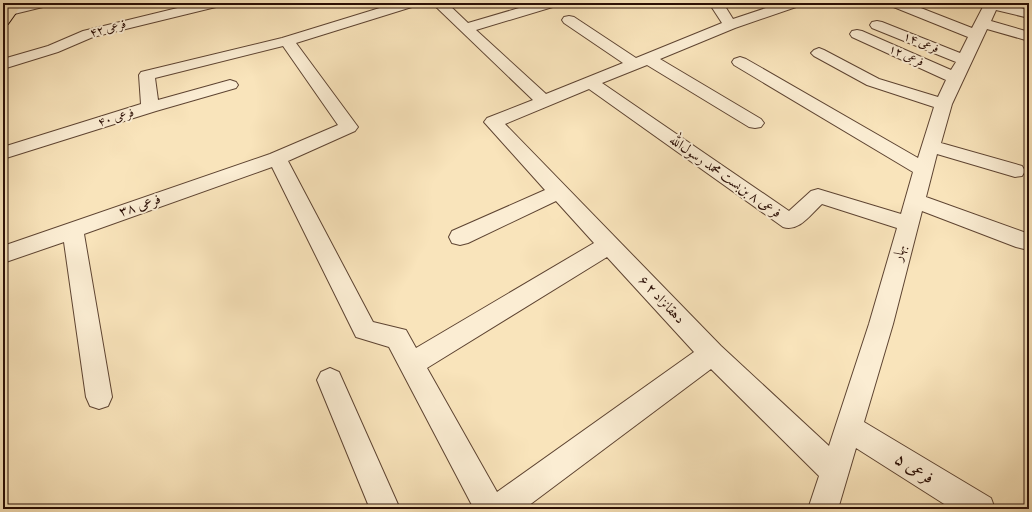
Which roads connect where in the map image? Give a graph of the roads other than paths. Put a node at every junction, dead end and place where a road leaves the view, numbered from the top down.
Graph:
1 (42, 3) edge
2 (215, 3) edge
3 (410, 3) edge
4 (439, 3) edge
5 (551, 3) edge
6 (716, 3) edge
7 (794, 3) edge
8 (896, 3) edge
9 (157, 10) edge
10 (10, 12) edge
11 (1029, 14) edge
12 (986, 16) edge
13 (569, 20) dead end
14 (730, 25) junction
15 (877, 25) dead end
16 (466, 28) junction
17 (856, 34) dead end
18 (1029, 37) edge
19 (287, 41) junction
20 (819, 53) dead end
21 (641, 62) junction
22 (740, 62) dead end
23 (3, 64) edge
24 (960, 69) junction
25 (590, 82) junction
26 (230, 85) dead end
27 (544, 101) junction
28 (943, 104) junction
29 (150, 107) junction
30 (756, 123) dead end
31 (930, 146) junction
32 (3, 153) edge
33 (277, 158) junction
34 (923, 169) junction
35 (1015, 171) dead end
36 (558, 192) junction
37 (914, 201) junction
38 (908, 224) junction
39 (73, 229) junction
40 (460, 237) dead end
41 (1024, 241) dead end
42 (609, 245) junction
43 (3, 255) edge
44 (712, 354) junction
45 (411, 364) junction
46 (330, 380) dead end
47 (99, 397) dead end
48 (849, 428) junction
49 (835, 472) junction
50 (385, 509) edge
51 (490, 509) edge
52 (499, 509) edge
53 (823, 509) edge
54 (980, 509) edge

1 - 10 street
2 - 9 street, فرعی ۴۲
3 - 19 street
4 - 16 street
5 - 16 street
6 - 14 street
7 - 14 street
8 - 12 street
9 - 23 street, فرعی ۴۲
11 - 12 street
12 - 18 street
12 - 24 street, بهار
13 - 21 street
14 - 21 street
15 - 24 street, فرعی ۱۴
16 - 27 street
17 - 24 street, فرعی ۱۲
19 - 29 street
19 - 33 street, فرعی ۳۸
20 - 28 street
21 - 25 street
21 - 30 street
22 - 34 street
24 - 28 street, بهار
25 - 27 street
25 - 38 street, فرعی ۸ بن‌بست محمد رسول‌الله
26 - 29 street, فرعی ۴۰
27 - 36 street, ۶ دهقانزاد ۲
28 - 31 street, بهار
29 - 32 street, فرعی ۴۰
31 - 34 street, بهار
31 - 35 street
33 - 39 street, فرعی ۳۸
33 - 45 street
34 - 37 street, بهار
36 - 40 street
36 - 42 street, ۶ دهقانزاد ۲
37 - 38 street, بهار
37 - 41 street
38 - 48 street, بهار
39 - 43 street, فرعی ۳۸
39 - 47 street
42 - 44 street, ۶ دهقانزاد ۲
42 - 45 street
44 - 49 street, ۶ دهقانزاد ۲
44 - 52 street
45 - 51 street
46 - 50 street
48 - 49 street, بهار
48 - 54 street, فرعی ۵
49 - 53 street, بهار

